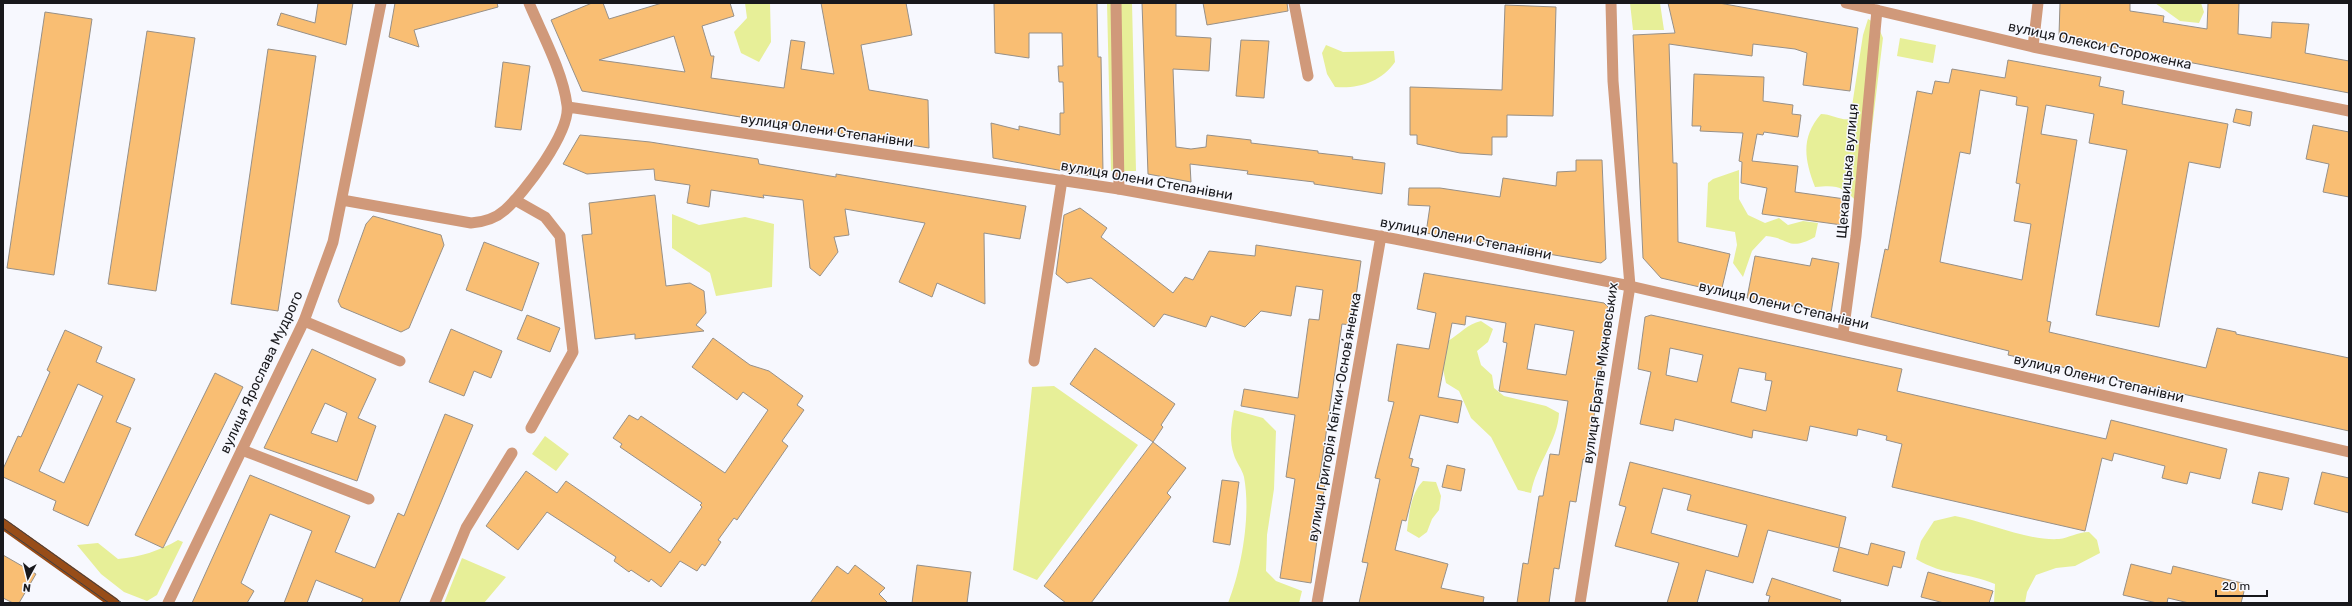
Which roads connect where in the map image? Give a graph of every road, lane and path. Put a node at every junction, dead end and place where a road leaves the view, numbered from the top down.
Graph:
1 (381, 3) edge
2 (529, 3) edge
3 (1116, 3) edge
4 (1294, 3) edge
5 (1611, 3) edge
6 (1846, 3) edge
7 (2038, 3) edge
8 (1877, 10) junction
9 (2033, 47) junction
10 (1308, 76) dead end
11 (568, 107) junction
12 (2349, 112) edge
13 (1062, 180) junction
14 (1119, 189) junction
15 (342, 200) junction
16 (515, 200) junction
17 (1381, 236) junction
18 (1630, 286) junction
19 (304, 321) junction
20 (1843, 334) junction
21 (400, 361) dead end
22 (1034, 361) dead end
23 (531, 428) dead end
24 (242, 450) junction
25 (512, 452) dead end
26 (2349, 452) edge
27 (369, 499) dead end
28 (3, 524) edge
29 (114, 603) edge
30 (168, 603) edge
31 (435, 603) edge
32 (1317, 603) edge
33 (1580, 603) edge

1 - 15 street, вулиця Ярослава Мудрого
2 - 11 street
3 - 14 street
4 - 10 street
5 - 18 street, вулиця Братів Міхновських
6 - 8 street, вулиця Олекси Стороженка
7 - 9 street
8 - 9 street, вулиця Олекси Стороженка
8 - 20 street, Щекавицька вулиця
9 - 12 street, вулиця Олекси Стороженка
11 - 13 street, вулиця Олени Степанівни
11 - 16 street
13 - 14 street, вулиця Олени Степанівни
13 - 22 street
14 - 17 street, вулиця Олени Степанівни
15 - 16 street
15 - 19 street, вулиця Ярослава Мудрого
16 - 23 street
17 - 18 street, вулиця Олени Степанівни
17 - 32 street, вулиця Григорія Квітки-Основʼяненка
18 - 20 street, вулиця Олени Степанівни
18 - 33 street, вулиця Братів Міхновських
19 - 21 street
19 - 24 street, вулиця Ярослава Мудрого
20 - 26 street, вулиця Олени Степанівни
24 - 27 street
24 - 30 street, вулиця Ярослава Мудрого
25 - 31 street
28 - 29 main road

